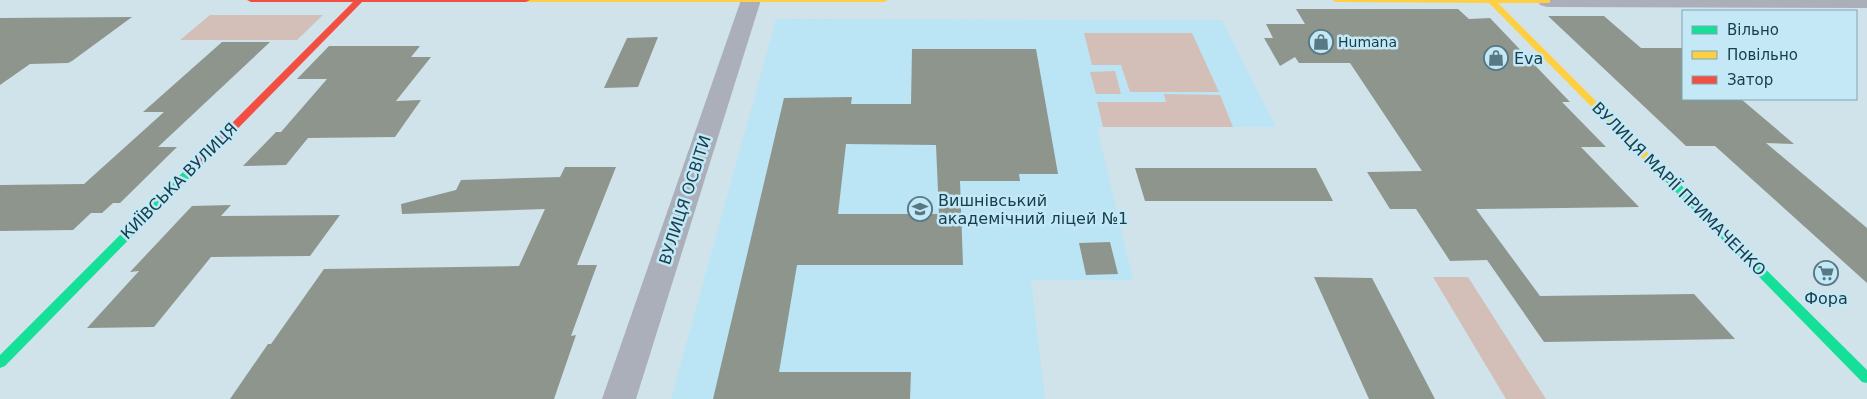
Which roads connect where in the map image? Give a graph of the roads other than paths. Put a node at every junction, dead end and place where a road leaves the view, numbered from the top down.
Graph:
1 (252, 0) edge
2 (720, 0) edge
3 (752, 0) edge
4 (884, 0) edge
5 (1336, 0) edge
6 (1547, 0) edge
7 (359, 1) edge
8 (1491, 1) edge
9 (1867, 2) edge
10 (0, 363) edge
11 (1867, 378) edge
12 (619, 399) edge

1 - 7 street
2 - 3 street
2 - 7 street
3 - 4 street
3 - 12 street, ВУЛИЦЯ ОСВІТИ
5 - 8 street
6 - 8 street
6 - 9 street
7 - 10 street, КИЇВСЬКА ВУЛИЦЯ
8 - 11 street, ВУЛИЦЯ МАРІЇ ПРИМАЧЕНКО

